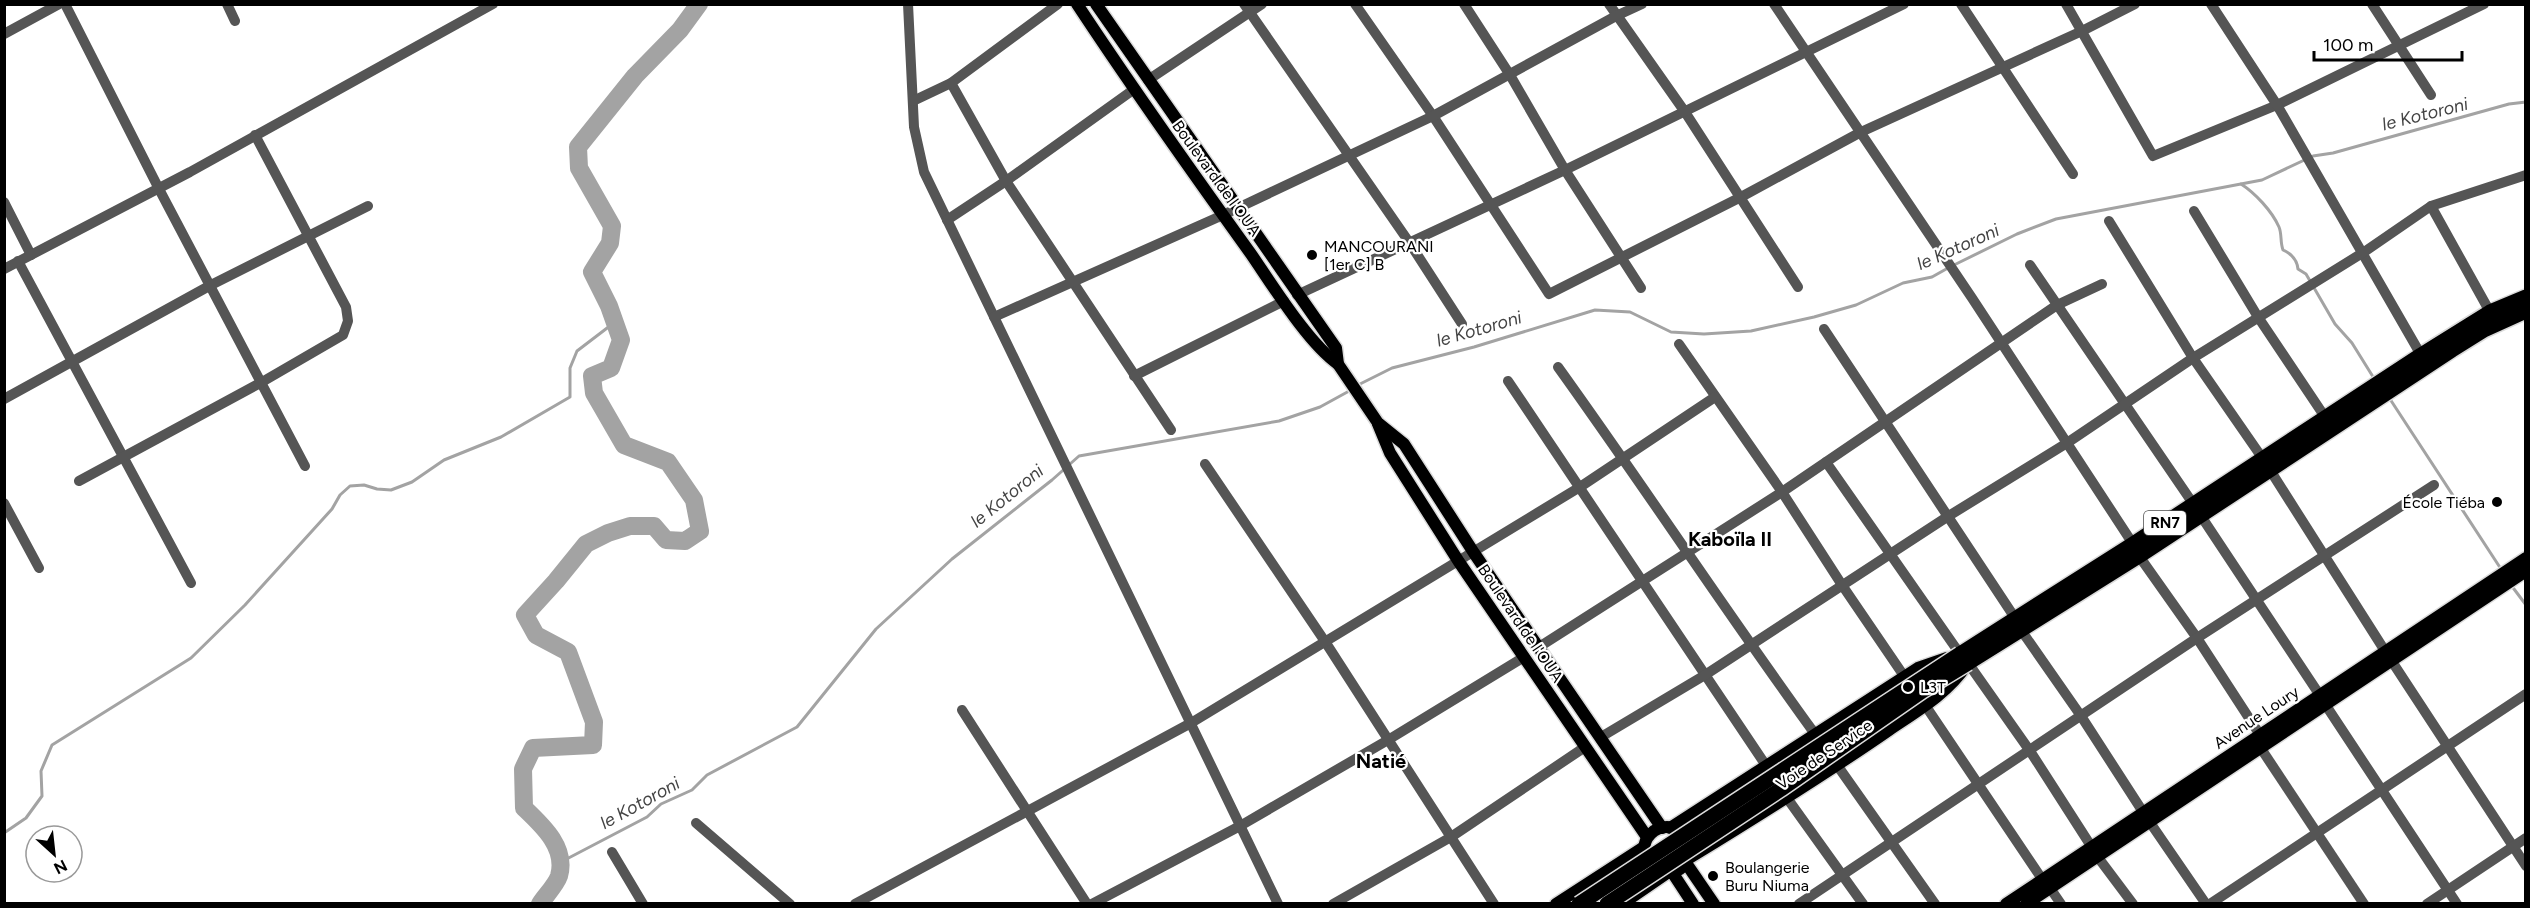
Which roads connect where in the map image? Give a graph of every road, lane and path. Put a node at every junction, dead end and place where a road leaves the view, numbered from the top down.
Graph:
1 (59, 4) edge
2 (65, 4) edge
3 (226, 4) edge
4 (493, 4) edge
5 (908, 4) edge
6 (1058, 4) edge
7 (1077, 4) edge
8 (1096, 4) edge
9 (1262, 4) edge
10 (1355, 4) edge
11 (1464, 4) edge
12 (1609, 4) edge
13 (1642, 4) edge
14 (1774, 4) edge
15 (1904, 4) edge
16 (1961, 4) edge
17 (2066, 4) edge
18 (2135, 4) edge
19 (2211, 4) edge
20 (2372, 4) edge
21 (2484, 4) edge
22 (1246, 9) edge
23 (1616, 16) junction
24 (235, 21) dead end
25 (2082, 31) junction
26 (4, 34) edge
27 (2400, 46) junction
28 (1807, 54) junction
29 (2003, 68) junction
30 (1510, 75) junction
31 (1148, 80) junction
32 (951, 83) junction
33 (1133, 90) junction
34 (2431, 95) dead end
35 (913, 101) junction
36 (2277, 105) junction
37 (1685, 112) junction
38 (1433, 116) junction
39 (1861, 132) junction
40 (255, 135) junction
41 (1348, 156) junction
42 (1565, 170) junction
43 (2073, 174) dead end
44 (2526, 175) edge
45 (1006, 181) junction
46 (159, 189) junction
47 (1741, 197) junction
48 (4, 202) edge
49 (1491, 205) junction
50 (368, 206) dead end
51 (2431, 206) junction
52 (1237, 207) junction
53 (2194, 211) dead end
54 (1223, 215) junction
55 (946, 220) junction
56 (2109, 221) dead end
57 (308, 235) junction
58 (1409, 242) junction
59 (2364, 252) junction
60 (31, 255) junction
61 (1622, 257) junction
62 (18, 261) junction
63 (2030, 265) dead end
64 (4, 269) edge
65 (1072, 283) junction
66 (2102, 284) dead end
67 (211, 285) junction
68 (1798, 287) dead end
69 (1641, 288) dead end
70 (1297, 295) junction
71 (2526, 297) edge
72 (1284, 301) junction
73 (2057, 304) junction
74 (2526, 311) edge
75 (2490, 312) junction
76 (994, 317) junction
77 (2258, 317) junction
78 (1462, 324) dead end
79 (1824, 329) dead end
80 (1679, 344) dead end
81 (2000, 344) junction
82 (2421, 355) junction
83 (2193, 358) junction
84 (73, 361) junction
85 (1338, 364) junction
86 (1558, 367) dead end
87 (1134, 376) junction
88 (1508, 381) dead end
89 (2393, 381) junction
90 (262, 382) junction
91 (2372, 395) junction
92 (1715, 397) junction
93 (4, 399) edge
94 (2124, 402) junction
95 (2325, 417) junction
96 (1378, 423) junction
97 (1885, 424) junction
98 (1171, 430) dead end
99 (2067, 443) junction
100 (123, 456) junction
101 (1624, 459) junction
102 (1826, 462) junction
103 (1205, 464) dead end
104 (305, 465) dead end
105 (2266, 465) junction
106 (78, 481) dead end
107 (2434, 485) dead end
108 (1580, 487) junction
109 (1782, 492) junction
110 (4, 503) edge
111 (2198, 510) junction
112 (1947, 517) junction
113 (2136, 550) junction
114 (1474, 553) junction
115 (1891, 553) junction
116 (1688, 554) junction
117 (2324, 557) junction
118 (2526, 558) edge
119 (1459, 562) junction
120 (39, 568) dead end
121 (2526, 571) edge
122 (2506, 578) junction
123 (1643, 580) junction
124 (191, 583) dead end
125 (1842, 585) junction
126 (2256, 601) junction
127 (2018, 624) junction
128 (2197, 638) junction
129 (1326, 643) junction
130 (1750, 645) junction
131 (1539, 647) junction
132 (2388, 655) junction
133 (1524, 657) junction
134 (1964, 658) junction
135 (1705, 675) junction
136 (1904, 676) junction
137 (2526, 694) edge
138 (2322, 699) junction
139 (1925, 705) junction
140 (962, 710) dead end
141 (2081, 716) junction
142 (1191, 723) junction
143 (1815, 734) junction
144 (1601, 737) junction
145 (1388, 740) junction
146 (2260, 741) junction
147 (2449, 746) junction
148 (1585, 747) junction
149 (2031, 751) junction
150 (1837, 765) junction
151 (1767, 767) junction
152 (1978, 784) junction
153 (2382, 790) junction
154 (1787, 798) junction
155 (1028, 811) junction
156 (2146, 817) junction
157 (696, 823) dead end
158 (1240, 826) junction
159 (1666, 828) junction
160 (2318, 833) junction
161 (1451, 837) junction
162 (2526, 838) edge
163 (1891, 840) junction
164 (1646, 842) junction
165 (2513, 847) junction
166 (2094, 851) junction
167 (612, 852) dead end
168 (1687, 861) junction
169 (2526, 866) edge
170 (1670, 873) junction
171 (1843, 874) junction
172 (2046, 883) junction
173 (2448, 889) junction
174 (643, 903) edge
175 (790, 903) edge
176 (855, 903) edge
177 (1087, 903) edge
178 (1092, 903) edge
179 (1278, 903) edge
180 (1333, 903) edge
181 (1494, 903) edge
182 (1556, 903) edge
183 (1579, 903) edge
184 (1607, 903) edge
185 (1622, 903) edge
186 (1693, 903) edge
187 (1714, 903) edge
188 (1799, 903) edge
189 (1863, 903) edge
190 (1935, 903) edge
191 (2006, 903) edge
192 (2026, 903) edge
193 (2061, 903) edge
194 (2133, 903) edge
195 (2208, 903) edge
196 (2364, 903) edge
197 (2427, 903) edge
198 (2457, 903) edge

1 - 26 street
2 - 46 street
3 - 24 street
4 - 40 street
5 - 35 street
6 - 32 street
7 - 33 main road, Boulevard de l'OUA
8 - 31 main road
9 - 22 street
10 - 38 street
11 - 30 street
12 - 23 street
13 - 23 street
14 - 28 street
15 - 28 street
16 - 29 street
17 - 25 street
18 - 25 street
19 - 36 street
20 - 27 street
21 - 27 street
22 - 31 street
22 - 41 street
23 - 30 street
23 - 37 street
25 - 29 street
25 - 36 street
27 - 34 street
27 - 36 street
28 - 37 street
28 - 39 street
29 - 39 street
29 - 43 street
30 - 38 street
30 - 42 street
31 - 52 main road
32 - 35 street
32 - 45 street
33 - 45 street
33 - 54 main road, Boulevard de l'OUA
35 - 55 street
36 - 59 street
37 - 42 street
37 - 47 street
38 - 41 street
38 - 49 street
39 - 47 street
39 - 81 street
40 - 46 street
40 - 57 street
41 - 52 street
41 - 58 street
42 - 49 street
42 - 61 street
44 - 51 street
45 - 55 street
45 - 65 street
46 - 60 street
46 - 67 street
47 - 61 street
47 - 68 street
48 - 60 street
49 - 58 street
49 - 61 street
50 - 57 street
51 - 59 street
51 - 75 street
52 - 54 street
52 - 70 main road
53 - 77 street
54 - 65 street
54 - 72 main road, Boulevard de l'OUA
55 - 76 street
56 - 83 street
57 - 67 street
57 - 90 street
58 - 70 street
58 - 78 street
59 - 77 street
59 - 82 street
60 - 62 street
61 - 69 street
62 - 64 street
62 - 84 street
63 - 73 street
65 - 76 street
65 - 87 street
66 - 73 street
67 - 84 street
67 - 90 street
70 - 85 main road
71 - 75 highway, RN7
72 - 85 main road, Boulevard de l'OUA
72 - 87 street
73 - 81 street
73 - 94 street
74 - 89 highway, RN7
75 - 82 highway, RN7
76 - 142 street
77 - 83 street
77 - 95 street
79 - 97 street
80 - 92 street
81 - 97 street
81 - 99 street
82 - 89 highway, RN7
83 - 94 street
83 - 105 street
84 - 93 street
84 - 100 street
85 - 96 main road
86 - 101 street
87 - 98 street
88 - 108 street
89 - 91 highway, RN7
90 - 100 street
90 - 104 street
91 - 95 highway, RN7
91 - 105 highway, RN7
92 - 101 street
92 - 109 street
94 - 99 street
94 - 111 street
95 - 105 highway, RN7
96 - 114 main road
96 - 119 main road, Boulevard de l'OUA
97 - 102 street
97 - 112 street
99 - 112 street
99 - 113 street
100 - 106 street
100 - 124 street
101 - 108 street
101 - 116 street
102 - 109 street
102 - 115 street
103 - 129 street
105 - 111 highway, RN7
105 - 117 street
107 - 117 street
108 - 114 street
108 - 123 street
109 - 116 street
109 - 125 street
110 - 120 street
111 - 113 highway, RN7
111 - 126 street
112 - 115 street
112 - 127 street
113 - 127 highway, RN7
113 - 128 street
114 - 119 street
114 - 131 main road
115 - 125 street
115 - 134 street
116 - 123 street
116 - 130 street
117 - 126 street
117 - 132 street
118 - 122 main road, Avenue Loury
119 - 129 street
119 - 133 main road, Boulevard de l'OUA
121 - 122 main road, Avenue Loury
122 - 132 main road, Avenue Loury
123 - 131 street
123 - 135 street
125 - 130 street
125 - 136 street
126 - 128 street
126 - 138 street
127 - 134 highway, RN7
127 - 141 street
128 - 141 street
128 - 146 street
129 - 142 street
129 - 145 street
130 - 135 street
130 - 143 street
131 - 144 main road
132 - 138 main road, Avenue Loury
132 - 147 street
133 - 145 street
133 - 148 main road, Boulevard de l'OUA
134 - 136 main road, Voie de Service
134 - 139 main road, Voie de Service
134 - 149 street
134 - 183 highway, RN7, bridge
134 - 184 highway, RN7, bridge
135 - 144 street
135 - 151 street
136 - 143 main road, Voie de Service
137 - 147 street
138 - 146 main road, Avenue Loury
138 - 153 street
139 - 150 main road, Voie de Service
139 - 152 street
140 - 155 street
141 - 149 street
141 - 156 street
142 - 155 street
142 - 158 street
143 - 151 main road, Voie de Service
144 - 159 main road
145 - 158 street
145 - 161 street
146 - 156 main road, Avenue Loury
146 - 160 street
147 - 153 street
147 - 165 street
148 - 161 street
148 - 164 main road, Boulevard de l'OUA
149 - 152 street
149 - 166 street
150 - 154 main road, Voie de Service
150 - 163 street
151 - 159 main road, Voie de Service
152 - 163 street
152 - 172 street
153 - 160 street
153 - 173 street
154 - 168 main road, Voie de Service
154 - 171 street
155 - 176 street
155 - 177 street
156 - 166 main road, Avenue Loury
156 - 195 street
157 - 175 street
158 - 178 street
158 - 179 street
159 - 164 main road
159 - 168 main road
160 - 195 street
160 - 196 street
161 - 180 street
161 - 181 street
162 - 165 street
163 - 171 street
163 - 190 street
164 - 170 main road
164 - 182 main road
165 - 169 street
165 - 173 street
166 - 172 main road, Avenue Loury
166 - 194 street
167 - 174 street
168 - 170 main road
168 - 187 main road
170 - 185 main road
170 - 186 main road
171 - 188 street
171 - 189 street
172 - 191 main road, Avenue Loury
172 - 192 main road, Avenue Loury
172 - 193 street
173 - 197 street
173 - 198 street

